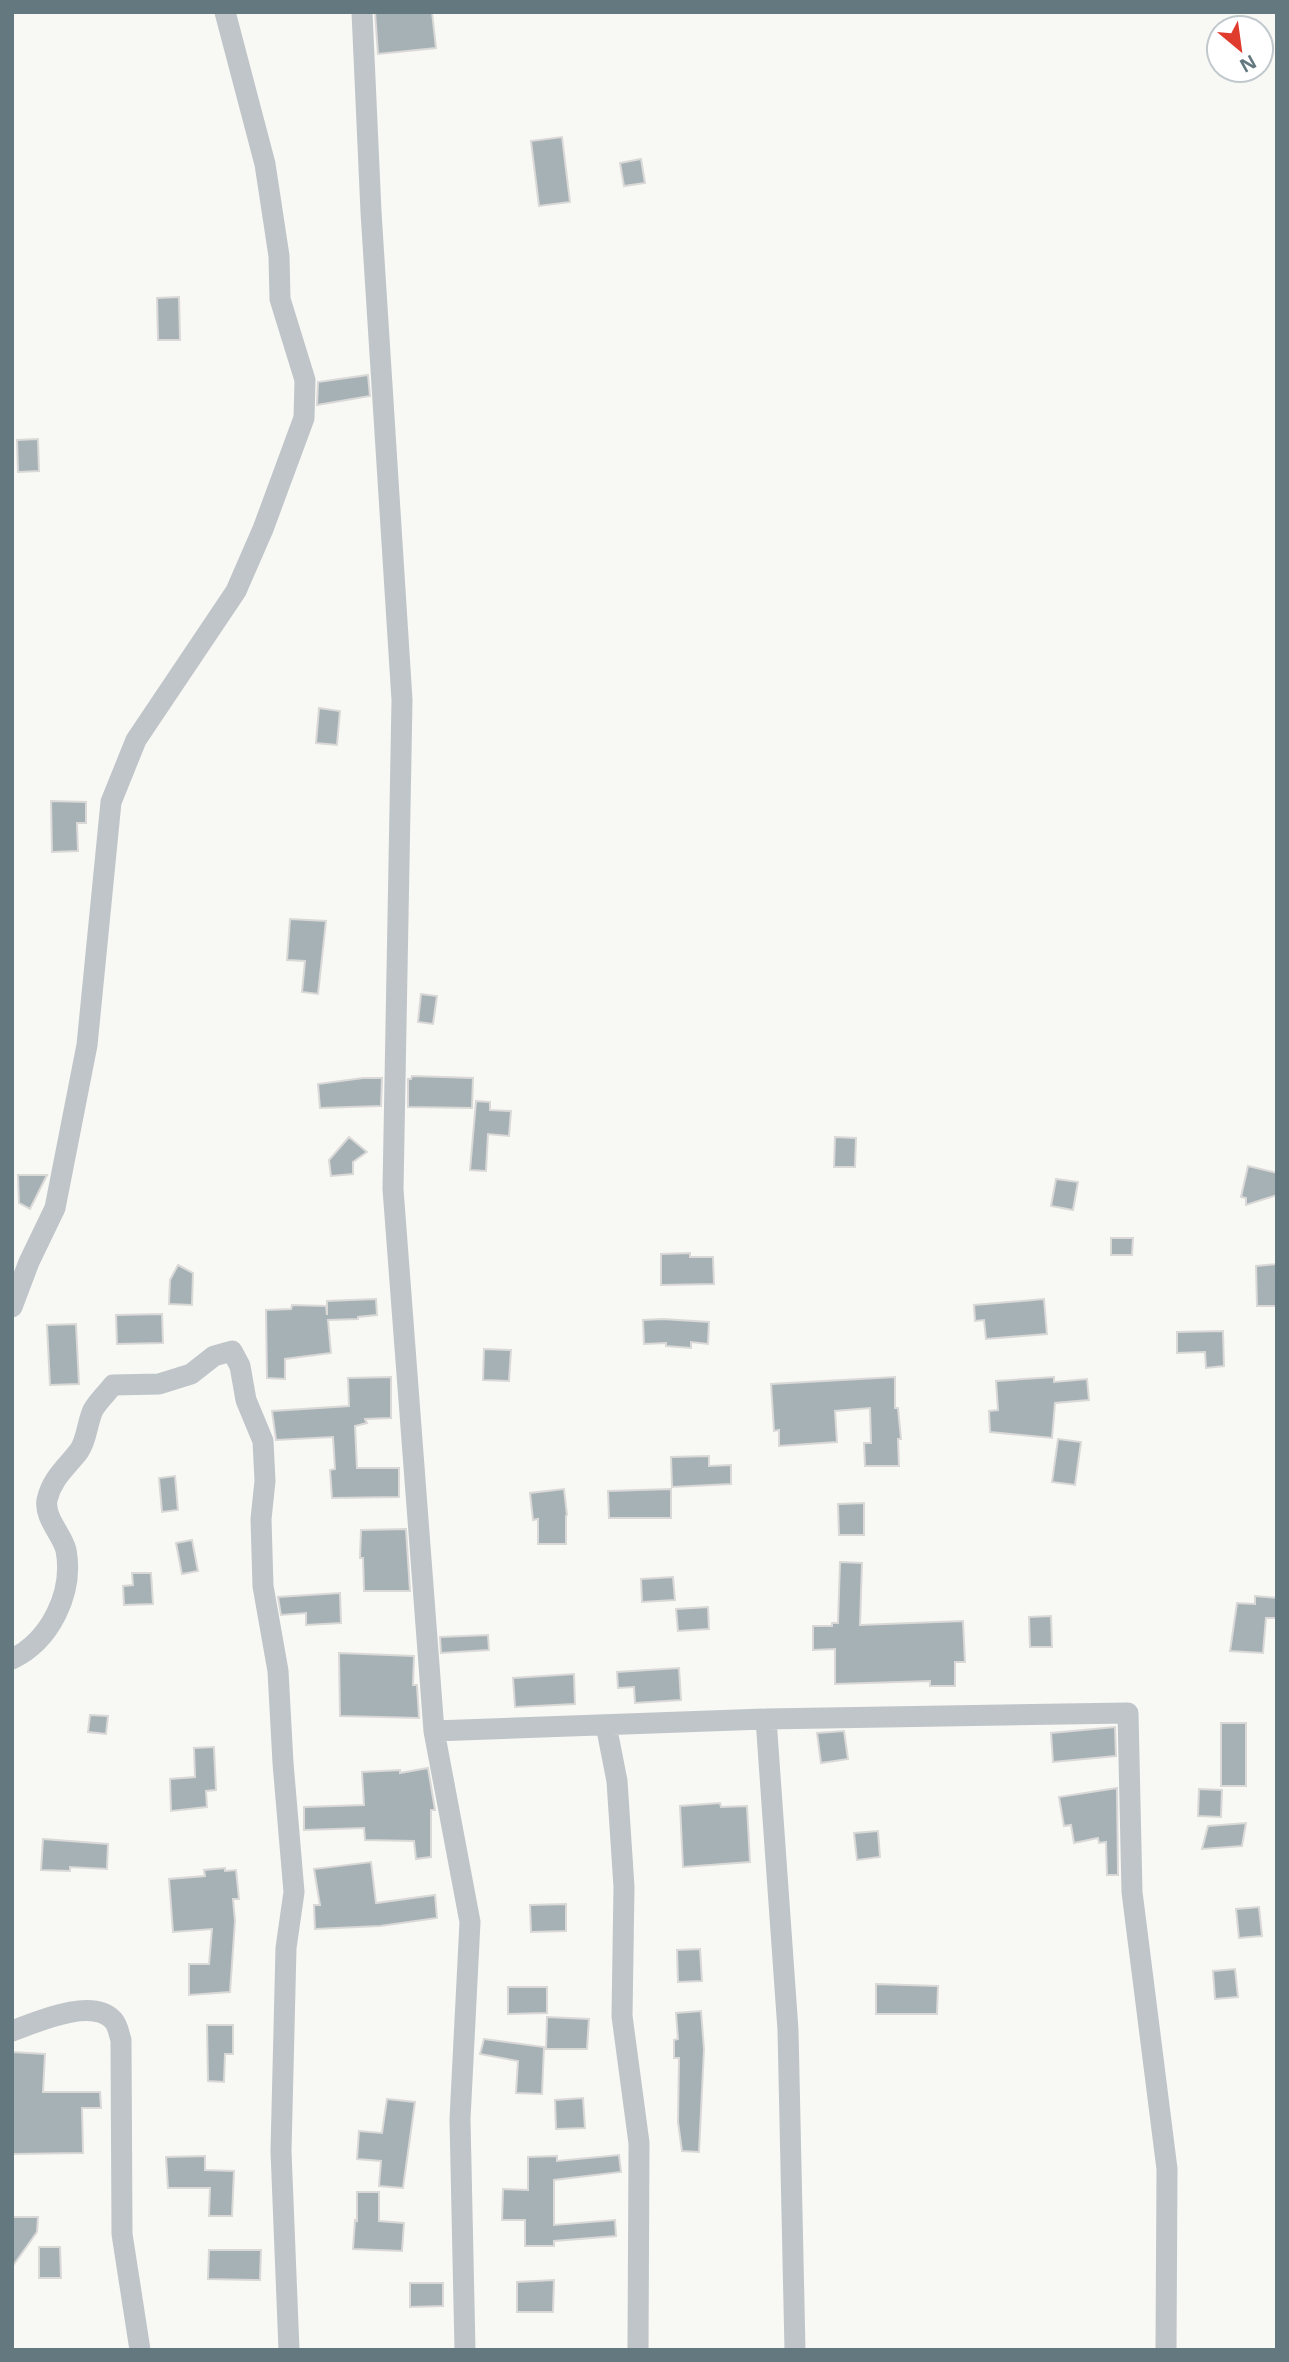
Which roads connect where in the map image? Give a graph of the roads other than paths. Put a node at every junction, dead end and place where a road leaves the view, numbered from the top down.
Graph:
1 (225, 12) edge
2 (362, 12) edge
3 (12, 1307) edge
4 (12, 1659) edge
5 (766, 1719) junction
6 (606, 1725) junction
7 (435, 1731) junction
8 (12, 2031) edge
9 (140, 2350) edge
10 (289, 2350) edge
11 (465, 2350) edge
12 (638, 2350) edge
13 (795, 2350) edge
14 (1167, 2350) edge

1 - 3 street
2 - 7 street
4 - 10 street
5 - 6 street
5 - 13 street
5 - 14 street
6 - 7 street
6 - 12 street
7 - 11 street
8 - 9 street

